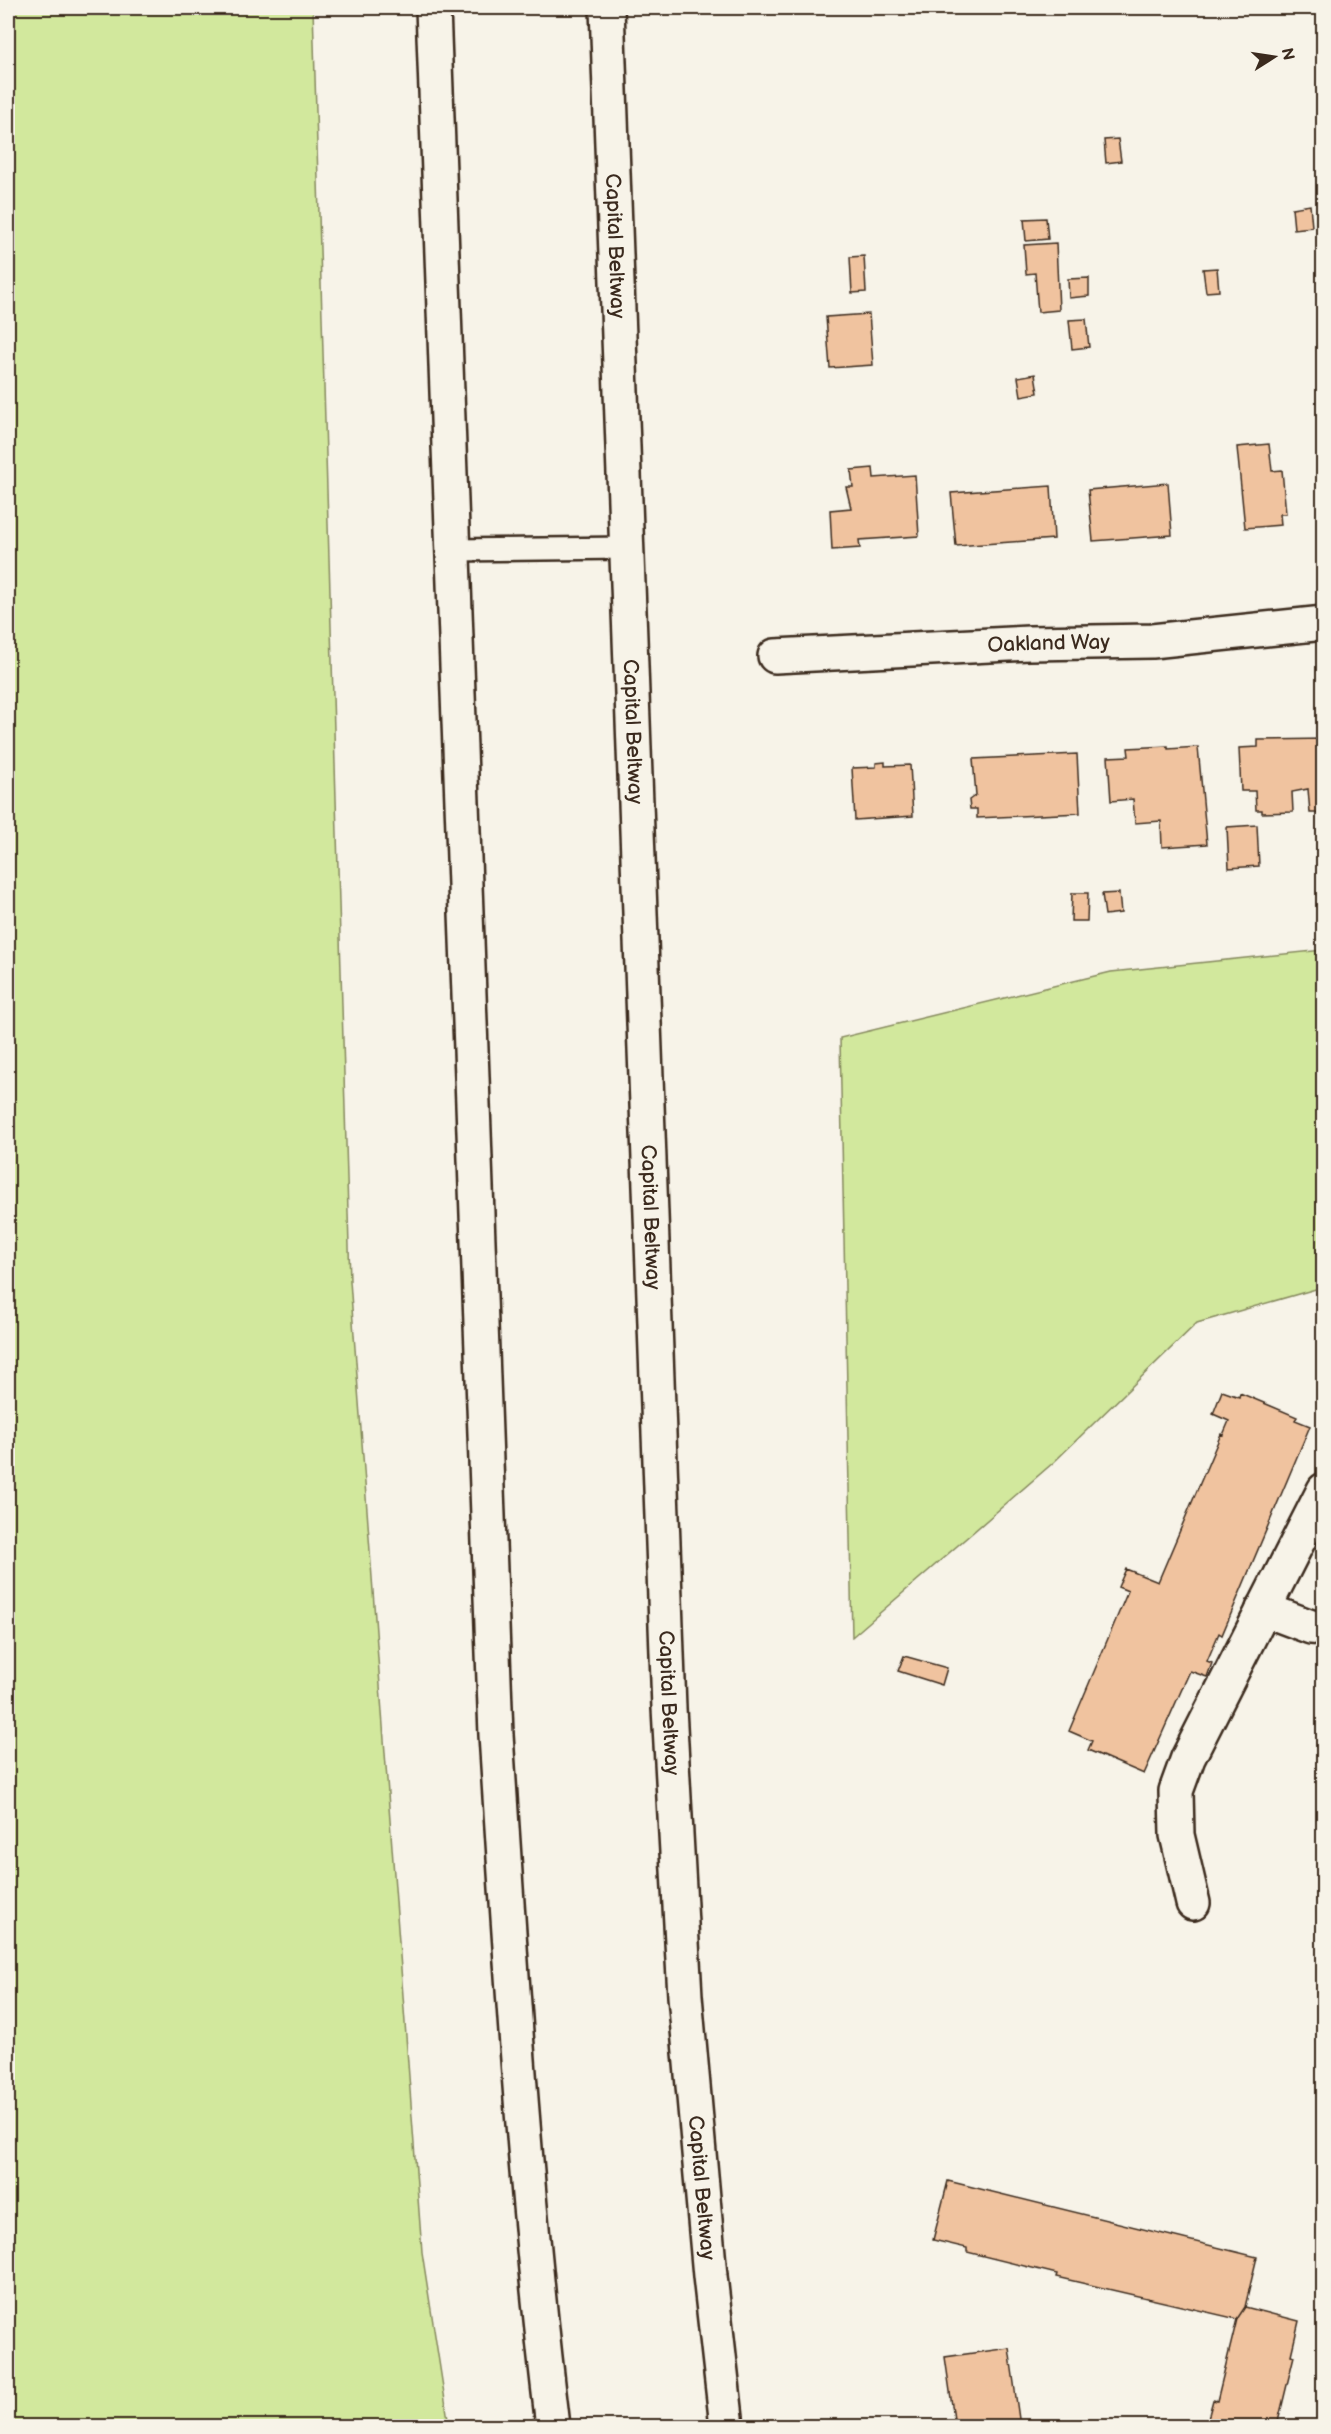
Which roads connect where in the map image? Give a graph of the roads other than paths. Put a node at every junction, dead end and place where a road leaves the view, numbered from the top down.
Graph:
1 (433, 8) edge
2 (607, 8) edge
3 (626, 548) junction
4 (454, 550) junction
5 (1323, 622) edge
6 (775, 656) dead end
7 (1323, 1490) edge
8 (1263, 1609) junction
9 (1323, 1628) edge
10 (1192, 1903) dead end
11 (553, 2427) edge
12 (727, 2427) edge

1 - 4 main road
2 - 3 main road, Capital Beltway
3 - 4 lane
3 - 12 main road, Capital Beltway
4 - 11 main road
5 - 6 main road, Oakland Way
7 - 8 main road
8 - 9 main road
8 - 10 main road

